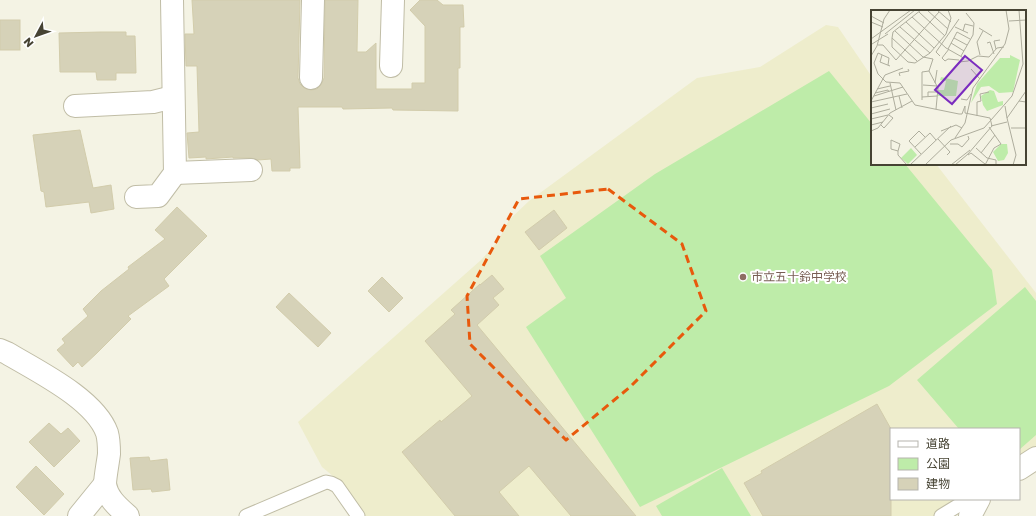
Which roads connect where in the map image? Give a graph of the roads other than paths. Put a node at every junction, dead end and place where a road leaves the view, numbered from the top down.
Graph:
1 (172, 0) edge
2 (313, 0) edge
3 (393, 0) edge
4 (391, 66) dead end
5 (311, 78) dead end
6 (173, 97) junction
7 (75, 106) dead end
8 (251, 170) dead end
9 (175, 173) junction
10 (136, 197) dead end
11 (0, 350) edge
12 (1036, 458) edge
13 (1020, 468) edge
14 (105, 484) junction
15 (970, 500) edge
16 (978, 500) edge
17 (79, 516) edge
18 (128, 516) edge
19 (246, 516) edge
20 (358, 516) edge
21 (941, 516) edge
22 (970, 516) edge

1 - 6 street
2 - 5 street
3 - 4 street
6 - 7 street
6 - 9 street
8 - 9 street
9 - 10 street
11 - 14 street
12 - 13 street
14 - 17 street
14 - 18 street
15 - 21 lane
16 - 22 street
19 - 20 lane

